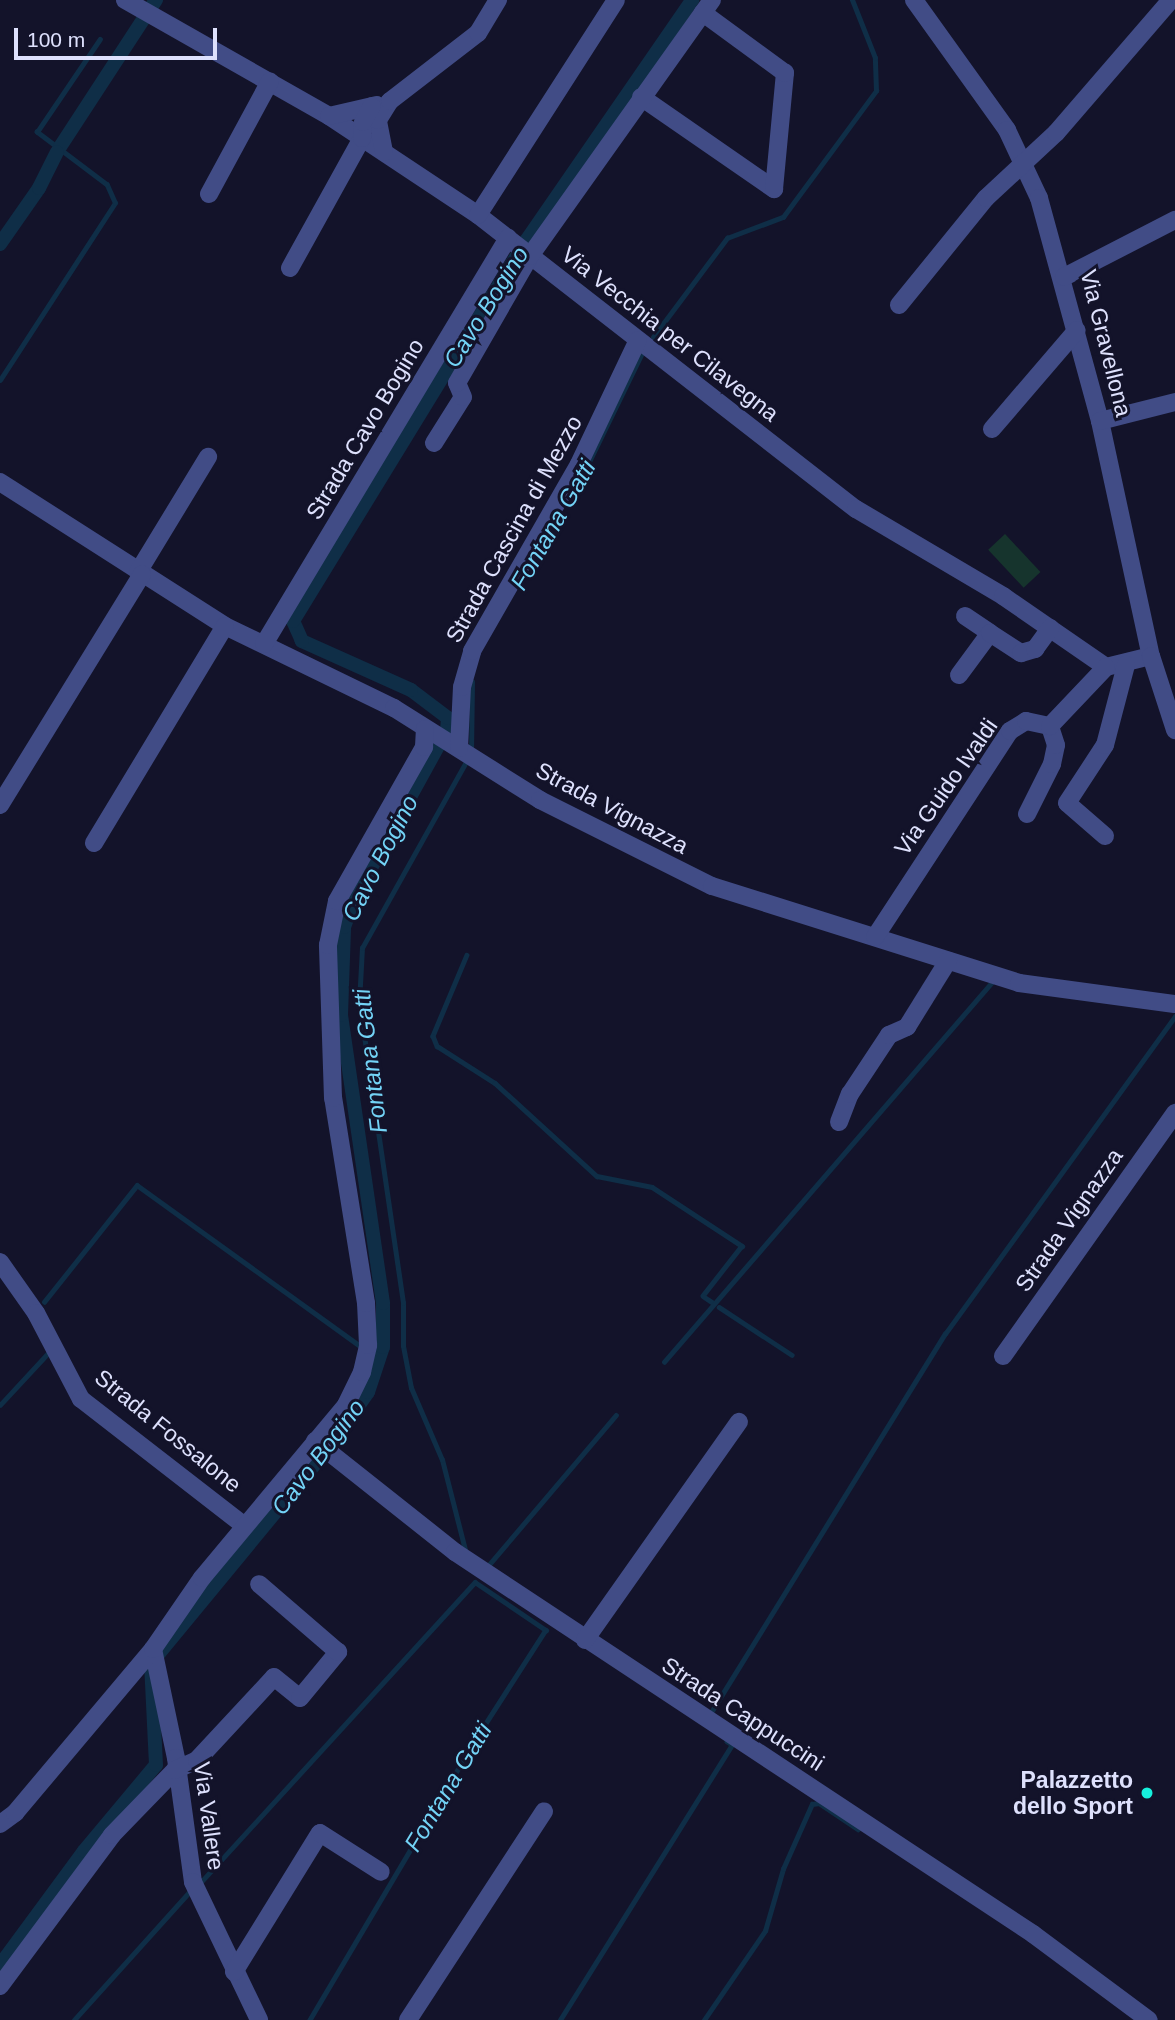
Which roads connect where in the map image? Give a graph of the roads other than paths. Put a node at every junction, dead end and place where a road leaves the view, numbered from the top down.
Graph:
1 (125, 0) edge
2 (498, 0) edge
3 (616, 0) edge
4 (914, 0) edge
5 (1171, 0) edge
6 (707, 6) edge
7 (270, 81) junction
8 (641, 97) junction
9 (390, 101) junction
10 (372, 106) junction
11 (330, 116) junction
12 (362, 138) junction
13 (384, 152) junction
14 (1023, 161) junction
15 (209, 194) dead end
16 (478, 215) junction
17 (1175, 220) edge
18 (508, 239) junction
19 (530, 256) junction
20 (290, 268) dead end
21 (1064, 277) junction
22 (899, 305) dead end
23 (1077, 330) junction
24 (638, 340) junction
25 (1175, 402) edge
26 (1100, 421) junction
27 (992, 429) dead end
28 (434, 443) dead end
29 (208, 457) dead end
30 (0, 482) edge
31 (140, 573) junction
32 (965, 616) dead end
33 (225, 626) junction
34 (1050, 628) junction
35 (990, 633) junction
36 (264, 644) junction
37 (1151, 656) junction
38 (1126, 665) junction
39 (1106, 667) junction
40 (959, 675) dead end
41 (1050, 726) junction
42 (1175, 730) edge
43 (451, 744) junction
44 (0, 805) edge
45 (1027, 814) dead end
46 (1105, 836) dead end
47 (93, 843) dead end
48 (875, 937) junction
49 (948, 961) junction
50 (1175, 1004) edge
51 (1175, 1113) edge
52 (839, 1122) dead end
53 (0, 1262) edge
54 (1003, 1356) dead end
55 (739, 1422) dead end
56 (316, 1441) junction
57 (245, 1526) junction
58 (259, 1584) dead end
59 (585, 1640) junction
60 (155, 1656) junction
61 (175, 1770) junction
62 (544, 1811) dead end
63 (0, 1824) edge
64 (381, 1872) dead end
65 (234, 1972) junction
66 (0, 1986) edge
67 (259, 2020) edge
68 (408, 2020) edge
69 (1149, 2020) edge

1 - 7 street, Via Vecchia per Cilavegna
2 - 9 street
3 - 16 street
4 - 14 street, Via Gravellona
5 - 14 street
6 - 8 street
6 - 8 street
7 - 11 street, Via Vecchia per Cilavegna
7 - 15 street
8 - 19 street
9 - 10 street
9 - 13 street
10 - 11 street
10 - 12 street
11 - 12 street, Via Vecchia per Cilavegna
12 - 13 street, Via Vecchia per Cilavegna
12 - 20 street
13 - 16 street, Via Vecchia per Cilavegna
14 - 21 street, Via Gravellona
14 - 22 street
16 - 18 street, Via Vecchia per Cilavegna
17 - 21 street
18 - 19 street, Via Vecchia per Cilavegna
18 - 36 street, Strada Cavo Bogino
19 - 24 street, Via Vecchia per Cilavegna
19 - 28 street
21 - 23 street, Via Gravellona
23 - 26 street, Via Gravellona
23 - 27 street
24 - 34 street, Via Vecchia per Cilavegna
24 - 43 street, Strada Cascina di Mezzo
25 - 26 street
26 - 37 street, Via Gravellona
29 - 31 street
30 - 31 street, Strada Vignazza
31 - 33 street, Strada Vignazza
31 - 44 street
32 - 35 street
33 - 36 street, Strada Vignazza
33 - 47 street
34 - 35 street
34 - 39 street, Via Vecchia per Cilavegna
35 - 40 street
36 - 43 street, Strada Vignazza
37 - 38 street
37 - 42 street, Via Gravellona
38 - 39 street
38 - 46 street
39 - 41 street
41 - 45 street
41 - 48 street, Via Guido Ivaldi
43 - 48 street, Strada Vignazza
43 - 56 street, Strada Cascina di Mezzo
48 - 49 street, Strada Vignazza
49 - 50 street, Strada Vignazza
49 - 52 street
51 - 54 street, Strada Vignazza
53 - 57 street, Strada Fossalone
55 - 59 street
56 - 57 street, Strada Cascina di Mezzo
56 - 59 street, Strada Cappuccini
57 - 60 street, Strada Cascina di Mezzo
58 - 61 street
59 - 69 street, Strada Cappuccini
60 - 61 street, Via Vallere
60 - 63 street, Strada Cascina di Mezzo
61 - 65 street, Via Vallere
61 - 66 street
62 - 68 street
64 - 65 street
65 - 67 street, Via Vallere

